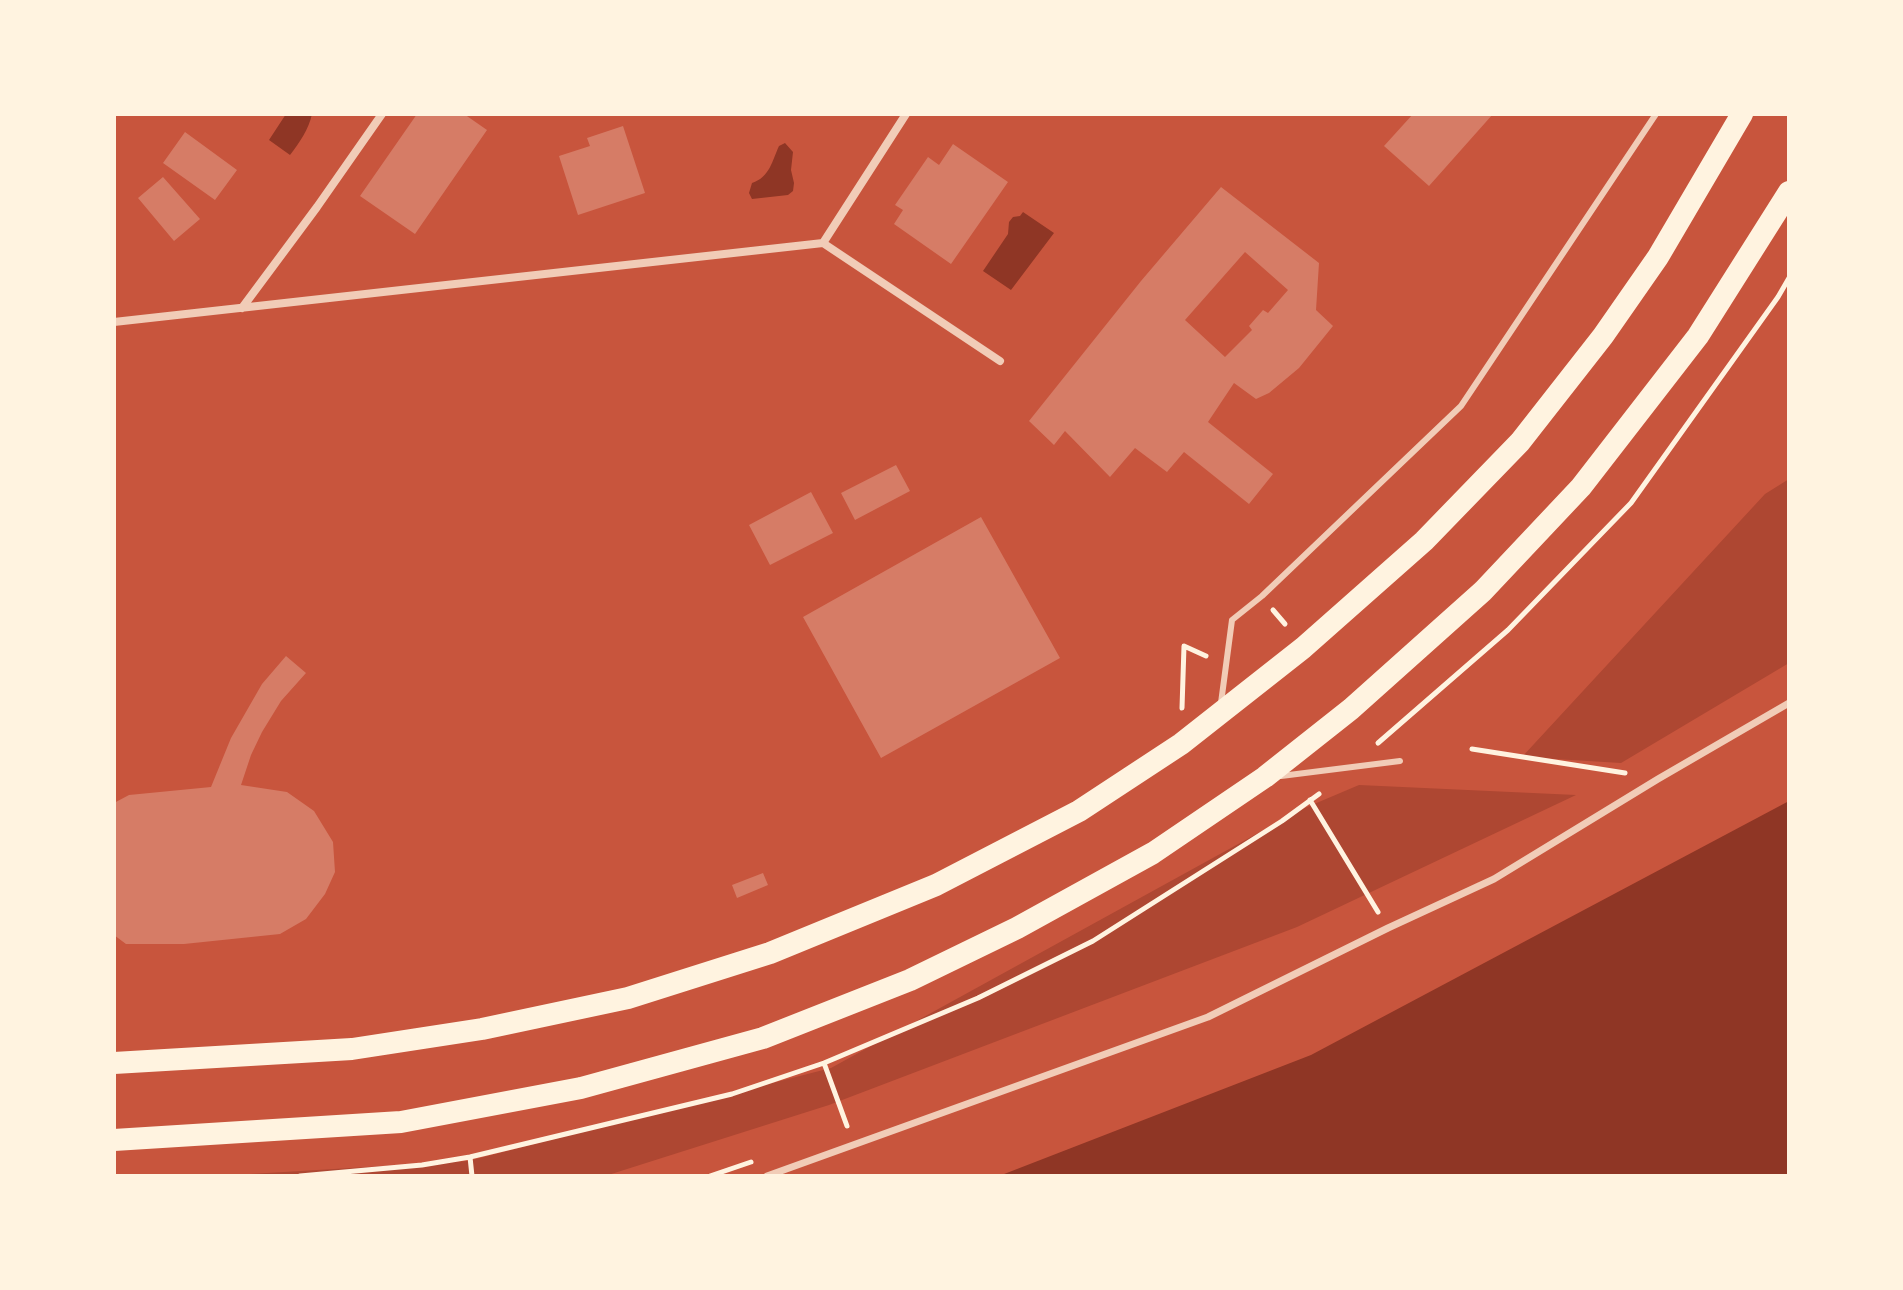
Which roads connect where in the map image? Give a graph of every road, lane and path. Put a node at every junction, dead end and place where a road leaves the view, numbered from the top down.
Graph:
1 (382, 114) edge
2 (906, 114) edge
3 (1656, 114) edge
4 (1742, 114) edge
5 (1789, 192) edge
6 (823, 243) junction
7 (1789, 278) edge
8 (242, 308) junction
9 (114, 322) edge
10 (1000, 361) dead end
11 (1225, 665) junction
12 (1789, 703) edge
13 (1351, 709) junction
14 (1220, 715) junction
15 (1382, 739) junction
16 (1181, 744) junction
17 (1374, 748) dead end
18 (1472, 749) dead end
19 (1400, 761) joint
20 (1265, 777) junction
21 (1621, 782) dead end
22 (1310, 800) dead end
23 (1378, 911) junction
24 (1364, 918) dead end
25 (1388, 928) junction
26 (114, 1063) edge
27 (824, 1063) dead end
28 (114, 1140) edge
29 (853, 1145) junction
30 (470, 1157) dead end
31 (751, 1162) dead end
32 (472, 1176) edge
33 (710, 1176) edge
34 (767, 1176) edge

1 - 8 street
2 - 6 street
3 - 11 lane
4 - 14 highway
5 - 13 highway
6 - 8 street
6 - 10 street
7 - 15 path
8 - 9 street
11 - 14 lane
11 - 16 path
12 - 25 street
13 - 15 path
13 - 20 highway
14 - 16 highway
15 - 17 path
15 - 19 path
16 - 26 highway
18 - 21 path
19 - 20 lane
20 - 28 highway
22 - 23 path
23 - 24 path
23 - 25 path
25 - 29 street
27 - 29 path
29 - 34 street
30 - 32 path
31 - 33 path

